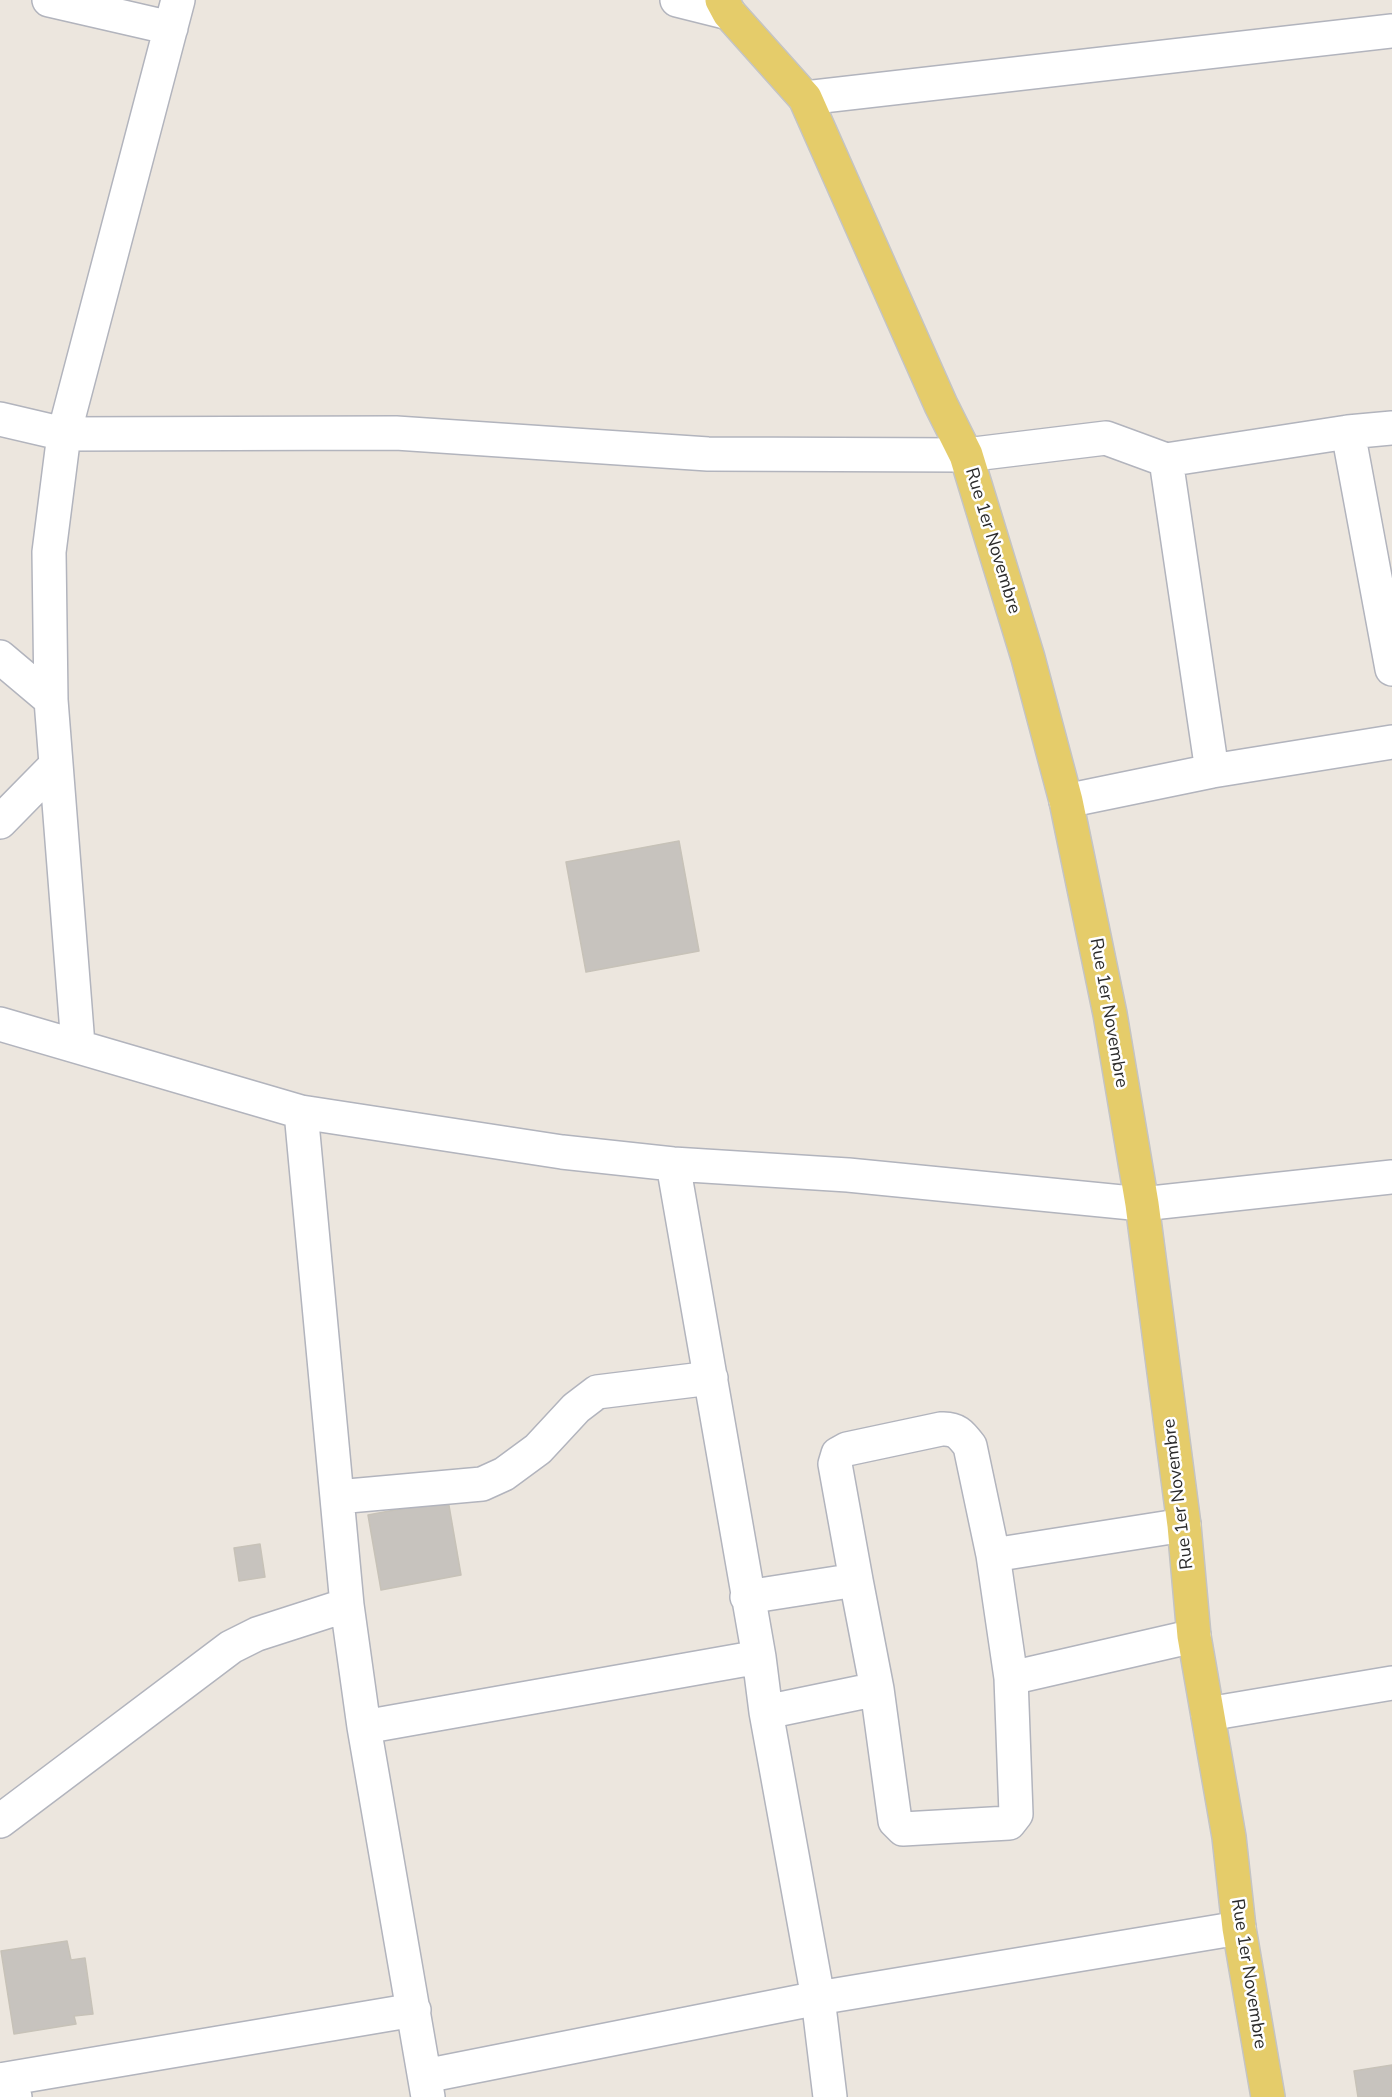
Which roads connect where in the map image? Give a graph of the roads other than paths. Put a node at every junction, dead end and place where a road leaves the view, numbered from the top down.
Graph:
1 (50, 0) edge
2 (676, 0) edge
3 (726, 7) edge
4 (175, 14) edge
5 (1392, 31) edge
6 (804, 98) junction
7 (0, 419) edge
8 (1392, 428) edge
9 (1348, 432) junction
10 (64, 434) junction
11 (966, 455) junction
12 (1166, 460) junction
13 (0, 657) edge
14 (1392, 669) edge
15 (51, 700) junction
16 (1392, 742) edge
17 (55, 766) junction
18 (1212, 771) junction
19 (1066, 801) junction
20 (0, 822) edge
21 (0, 1024) edge
22 (78, 1045) junction
23 (301, 1112) junction
24 (673, 1164) junction
25 (1392, 1176) edge
26 (1142, 1204) junction
27 (711, 1378) junction
28 (337, 1497) junction
29 (1184, 1525) junction
30 (993, 1555) junction
31 (856, 1580) junction
32 (747, 1597) junction
33 (347, 1605) junction
34 (1194, 1636) junction
35 (759, 1657) junction
36 (1011, 1678) junction
37 (1392, 1683) edge
38 (877, 1689) junction
39 (766, 1712) junction
40 (1208, 1714) junction
41 (364, 1727) junction
42 (0, 1821) edge
43 (1239, 1928) junction
44 (818, 1998) junction
45 (414, 2010) junction
46 (0, 2080) edge
47 (427, 2086) edge
48 (15, 2097) edge
49 (830, 2097) edge
50 (1268, 2097) edge

1 - 4 street
2 - 3 street
3 - 6 main road, Rue 1er Novembre
4 - 10 street
5 - 6 street
6 - 11 main road, Rue 1er Novembre
7 - 10 street
8 - 9 street
9 - 12 street
9 - 14 street
10 - 11 street
10 - 15 street
11 - 12 street
11 - 19 main road, Rue 1er Novembre
12 - 18 street
13 - 15 street
15 - 17 street
16 - 18 street
17 - 20 street
17 - 22 street
18 - 19 street
19 - 26 main road, Rue 1er Novembre
21 - 22 street
22 - 23 street
23 - 24 street
23 - 28 street
24 - 26 street
24 - 27 street
25 - 26 street
26 - 29 main road, Rue 1er Novembre
27 - 28 street
27 - 32 street
28 - 33 street
29 - 30 street
29 - 34 main road, Rue 1er Novembre
30 - 31 street
30 - 36 street
31 - 32 street
31 - 38 street
32 - 35 street
33 - 41 street
33 - 42 street
34 - 36 street
34 - 40 main road, Rue 1er Novembre
35 - 39 street
35 - 41 street
36 - 38 street
37 - 40 street
38 - 39 street
39 - 44 street
40 - 43 main road, Rue 1er Novembre
41 - 45 street
43 - 44 street
43 - 50 main road, Rue 1er Novembre
44 - 47 street
44 - 49 street
45 - 46 street
45 - 47 street
46 - 48 street

